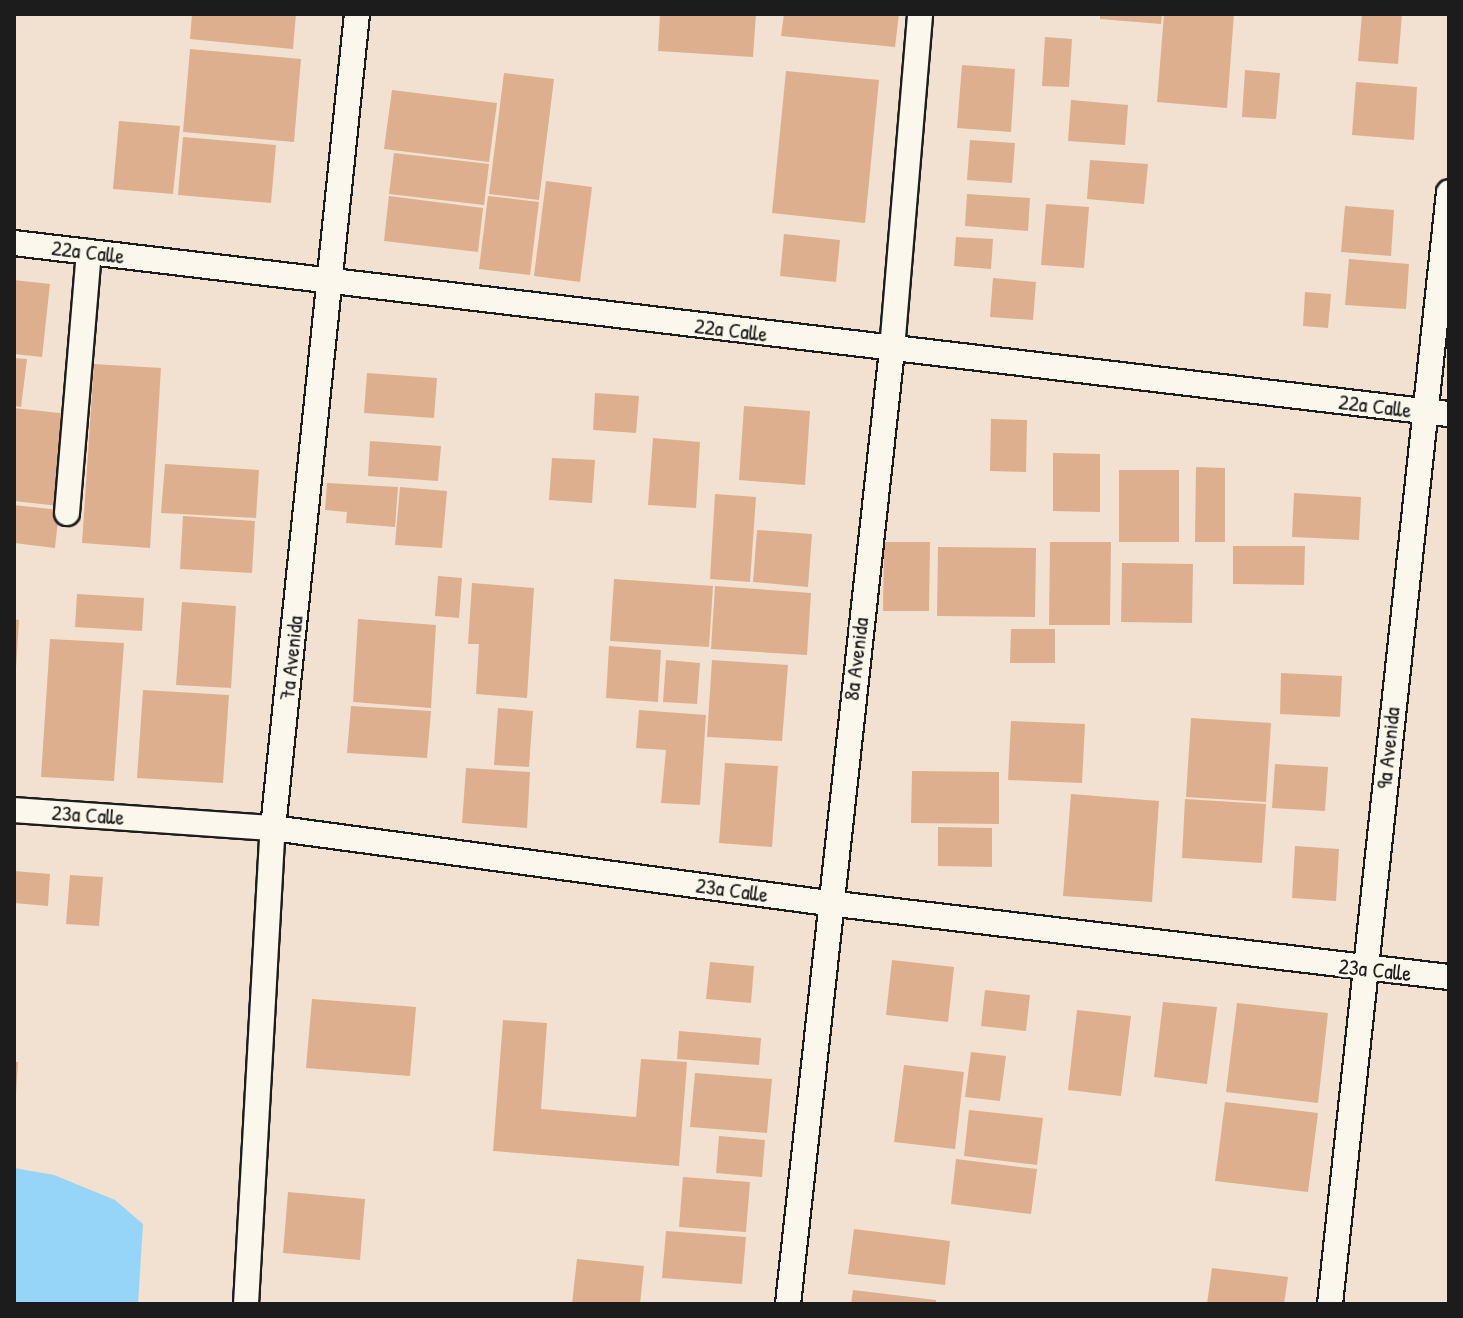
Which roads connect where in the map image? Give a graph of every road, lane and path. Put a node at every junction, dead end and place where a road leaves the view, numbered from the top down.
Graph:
1 (357, 14) edge
2 (920, 14) edge
3 (1449, 192) edge
4 (14, 243) edge
5 (89, 252) junction
6 (333, 284) junction
7 (892, 349) junction
8 (1424, 412) junction
9 (1449, 414) edge
10 (67, 513) dead end
11 (14, 810) edge
12 (273, 828) junction
13 (828, 903) junction
14 (1365, 969) junction
15 (1449, 977) edge
16 (246, 1304) edge
17 (788, 1304) edge
18 (1330, 1304) edge

1 - 6 street, 7a Avenida
2 - 7 street, 8a Avenida
3 - 8 street, 9a Avenida
4 - 5 street, 22a Calle
5 - 6 street, 22a Calle
5 - 10 street
6 - 7 street, 22a Calle
6 - 12 street, 7a Avenida
7 - 8 street, 22a Calle
7 - 13 street, 8a Avenida
8 - 9 street, 22a Calle
8 - 14 street, 9a Avenida
11 - 12 street, 23a Calle
12 - 13 street, 23a Calle
12 - 16 street, 7a Avenida
13 - 14 street, 23a Calle
13 - 17 street, 8a Avenida
14 - 15 street, 23a Calle
14 - 18 street, 9a Avenida

